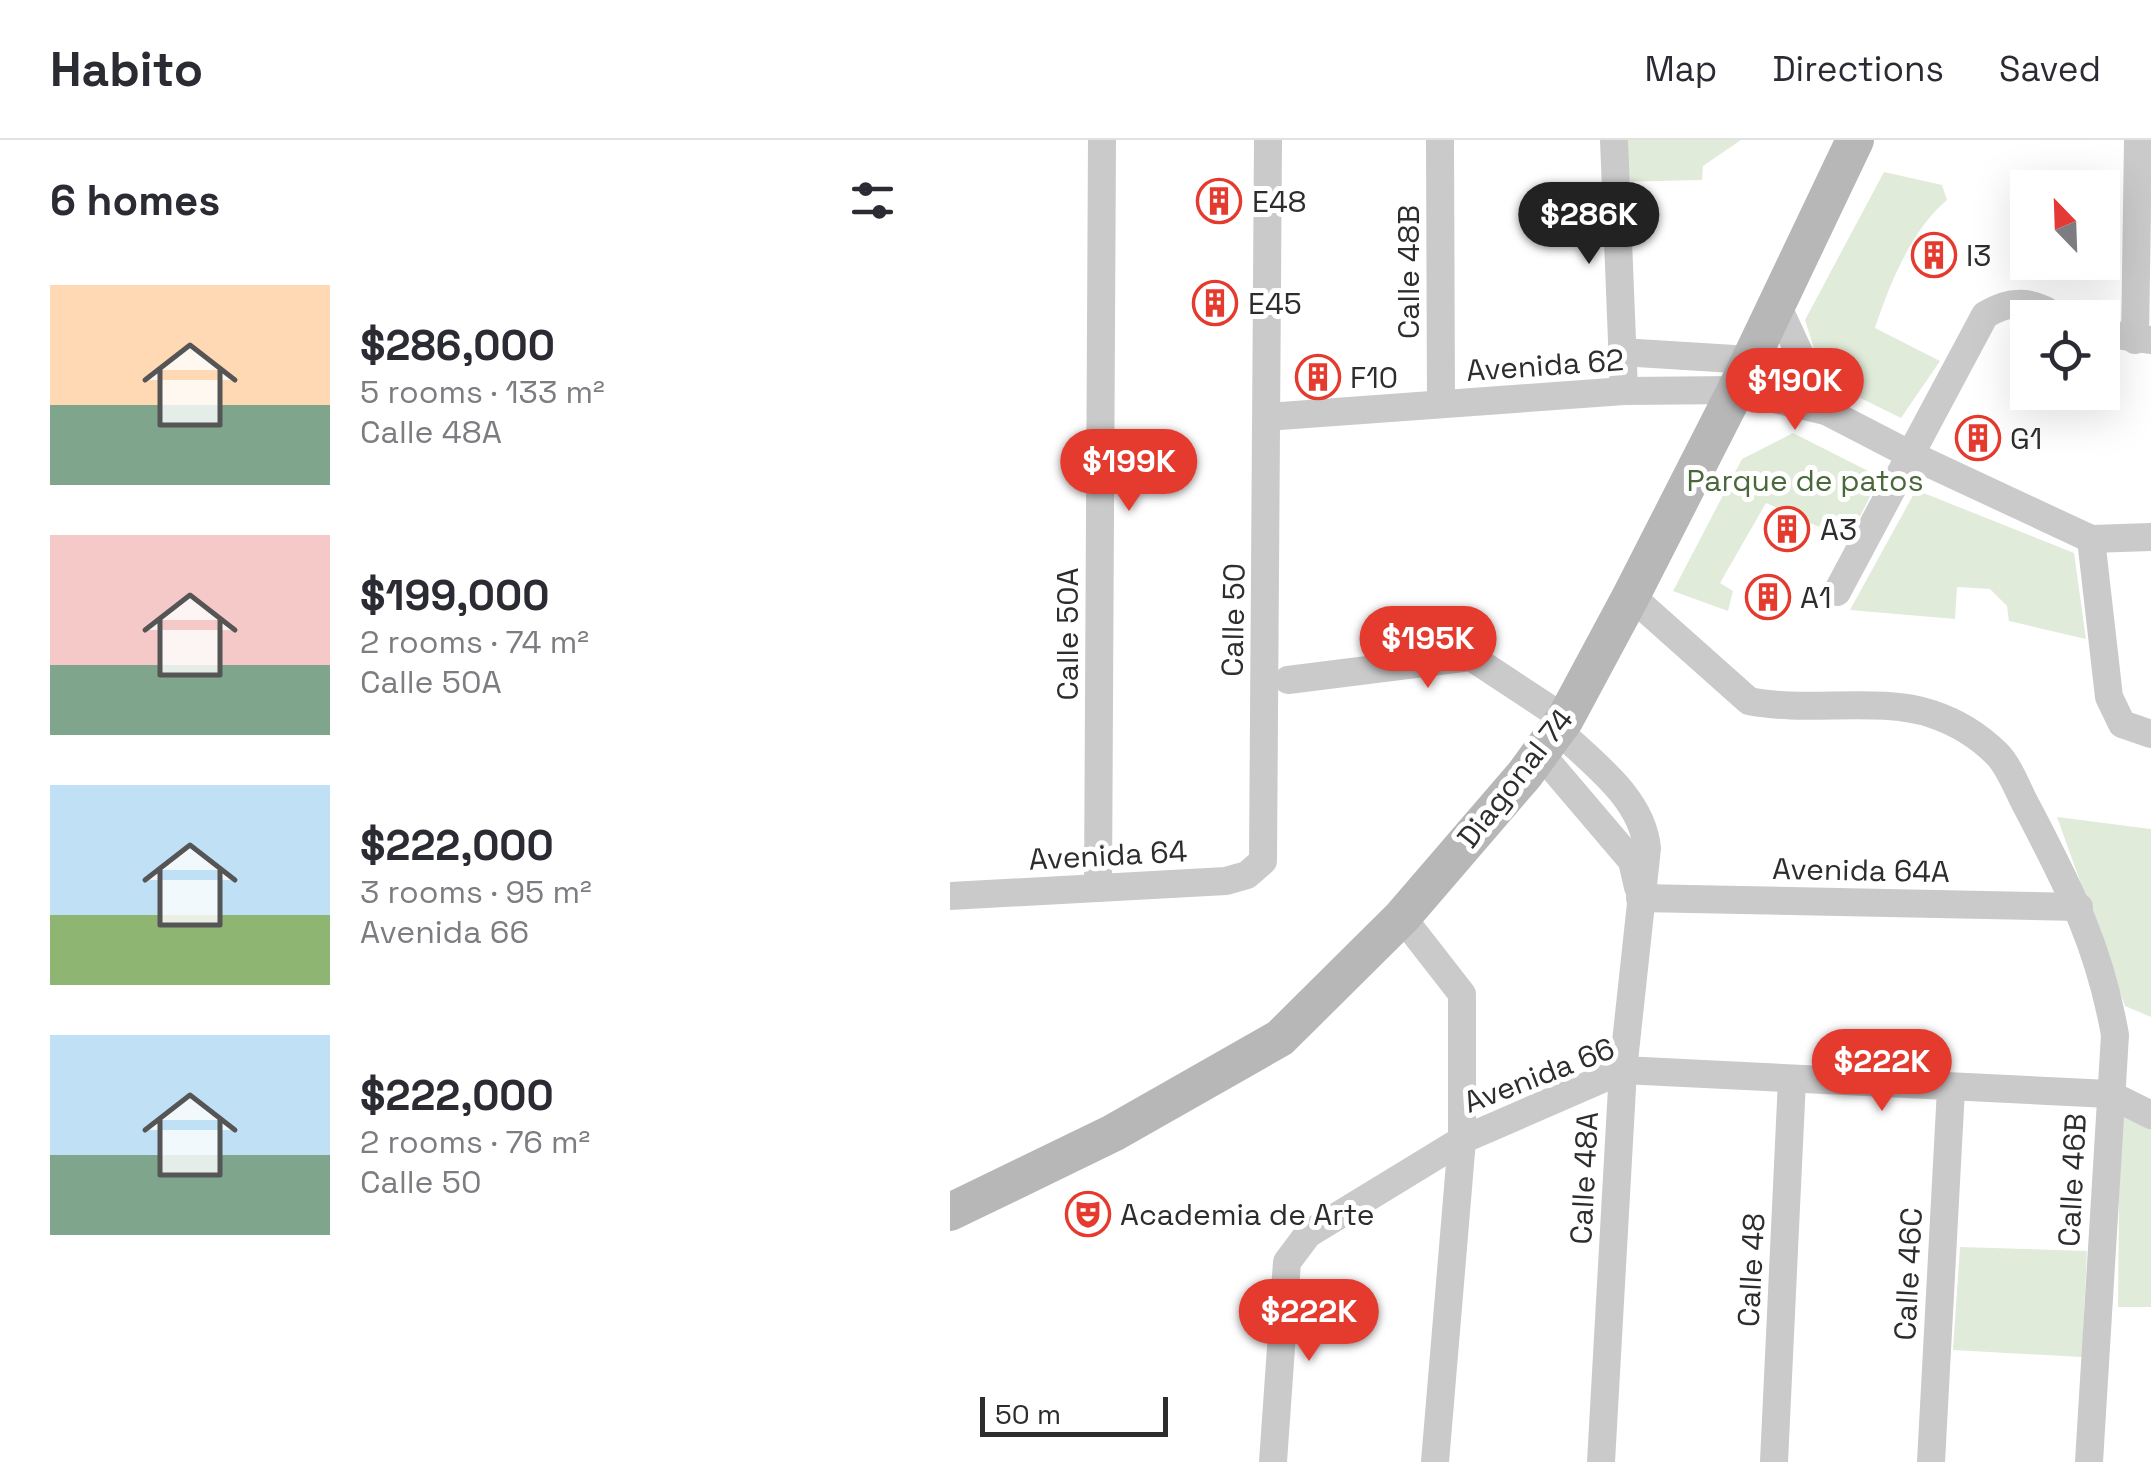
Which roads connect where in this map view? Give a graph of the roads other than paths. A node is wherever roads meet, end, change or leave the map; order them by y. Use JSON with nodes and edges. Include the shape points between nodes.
{"nodes":[{"id":1,"x":1102,"y":140,"type":"edge"},
{"id":2,"x":1268,"y":140,"type":"edge"},
{"id":3,"x":1440,"y":140,"type":"edge"},
{"id":4,"x":1614,"y":140,"type":"edge"},
{"id":5,"x":1854,"y":140,"type":"edge"},
{"id":6,"x":2138,"y":140,"type":"edge"},
{"id":7,"x":1776,"y":303,"type":"junction"},
{"id":8,"x":2010,"y":304,"type":"edge"},
{"id":9,"x":2143,"y":340,"type":"edge"},
{"id":10,"x":1621,"y":352,"type":"junction"},
{"id":11,"x":1743,"y":375,"type":"junction"},
{"id":12,"x":1624,"y":391,"type":"junction"},
{"id":13,"x":1441,"y":404,"type":"junction"},
{"id":14,"x":1826,"y":411,"type":"junction"},
{"id":15,"x":1267,"y":417,"type":"junction"},
{"id":16,"x":1911,"y":456,"type":"junction"},
{"id":17,"x":2151,"y":537,"type":"edge"},
{"id":18,"x":2090,"y":539,"type":"junction"},
{"id":19,"x":1837,"y":592,"type":"dead end"},
{"id":20,"x":1631,"y":596,"type":"junction"},
{"id":21,"x":1288,"y":680,"type":"dead end"},
{"id":22,"x":1554,"y":733,"type":"junction"},
{"id":23,"x":2151,"y":734,"type":"edge"},
{"id":24,"x":1263,"y":861,"type":"joint"},
{"id":25,"x":1098,"y":888,"type":"junction"},
{"id":26,"x":950,"y":896,"type":"edge"},
{"id":27,"x":1640,"y":898,"type":"junction"},
{"id":28,"x":2079,"y":907,"type":"junction"},
{"id":29,"x":1402,"y":917,"type":"junction"},
{"id":30,"x":1622,"y":1070,"type":"junction"},
{"id":31,"x":1792,"y":1080,"type":"junction"},
{"id":32,"x":1951,"y":1088,"type":"junction"},
{"id":33,"x":2109,"y":1094,"type":"junction"},
{"id":34,"x":2151,"y":1115,"type":"edge"},
{"id":35,"x":1462,"y":1140,"type":"junction"},
{"id":36,"x":950,"y":1212,"type":"edge"},
{"id":37,"x":1272,"y":1462,"type":"edge"},
{"id":38,"x":1435,"y":1462,"type":"edge"},
{"id":39,"x":1601,"y":1462,"type":"edge"},
{"id":40,"x":1774,"y":1462,"type":"edge"},
{"id":41,"x":1931,"y":1462,"type":"edge"},
{"id":42,"x":2089,"y":1462,"type":"edge"}],
"edges":[{"from":1,"to":25,"type":"street","name":"Calle 50A"},
{"from":2,"to":15,"type":"street","name":"Calle 50"},
{"from":3,"to":13,"type":"street","name":"Calle 48B"},
{"from":4,"to":10,"type":"street"},
{"from":5,"to":7,"type":"street","name":"Diagonal 74"},
{"from":6,"to":9,"type":"street"},
{"from":7,"to":11,"type":"street","name":"Diagonal 74"},
{"from":7,"to":14,"type":"street"},
{"from":8,"to":16,"type":"street","via":[[1985,315]]},
{"from":10,"to":11,"type":"street","name":"Avenida 62"},
{"from":10,"to":12,"type":"street"},
{"from":11,"to":12,"type":"street","name":"Avenida 62"},
{"from":11,"to":14,"type":"street","name":"Avenida 62"},
{"from":11,"to":20,"type":"street","name":"Diagonal 74"},
{"from":12,"to":13,"type":"street","name":"Avenida 62"},
{"from":13,"to":15,"type":"street","name":"Avenida 62"},
{"from":14,"to":16,"type":"street","name":"Avenida 62"},
{"from":15,"to":24,"type":"street","name":"Calle 50"},
{"from":16,"to":18,"type":"street","name":"Avenida 62"},
{"from":16,"to":19,"type":"street"},
{"from":17,"to":18,"type":"street","name":"Avenida 62"},
{"from":18,"to":23,"type":"street","via":[[2109,697],[2122,724]]},
{"from":20,"to":22,"type":"street","name":"Diagonal 74"},
{"from":20,"to":28,"type":"street","via":[[1748,701],[1897,708],[1961,726],[2000,756]]},
{"from":21,"to":22,"type":"street","name":"Calle 48A","via":[[1471,657]]},
{"from":22,"to":27,"type":"street","name":"Calle 48A","via":[[1624,793],[1646,834]]},
{"from":22,"to":29,"type":"street","name":"Diagonal 74"},
{"from":24,"to":25,"type":"street","name":"Avenida 64","via":[[1226,882]]},
{"from":25,"to":26,"type":"street","name":"Avenida 64"},
{"from":27,"to":28,"type":"street","name":"Avenida 64A"},
{"from":27,"to":30,"type":"street","name":"Calle 48A"},
{"from":28,"to":33,"type":"street","name":"Calle 46B","via":[[2105,980],[2115,1035]]},
{"from":29,"to":35,"type":"street","via":[[1462,994]]},
{"from":29,"to":36,"type":"street","name":"Diagonal 74","via":[[1280,1038],[1113,1133]]},
{"from":30,"to":31,"type":"street","name":"Avenida 66"},
{"from":30,"to":35,"type":"street","name":"Avenida 66"},
{"from":30,"to":39,"type":"street","name":"Calle 48A"},
{"from":31,"to":32,"type":"street","name":"Avenida 66"},
{"from":31,"to":40,"type":"street","name":"Calle 48"},
{"from":32,"to":33,"type":"street","name":"Avenida 66"},
{"from":32,"to":41,"type":"street","name":"Calle 46C"},
{"from":33,"to":34,"type":"street","name":"Avenida 66"},
{"from":33,"to":42,"type":"street","name":"Calle 46B"},
{"from":35,"to":37,"type":"street","name":"Avenida 66","via":[[1308,1234],[1287,1262]]},
{"from":35,"to":38,"type":"street"}]}
